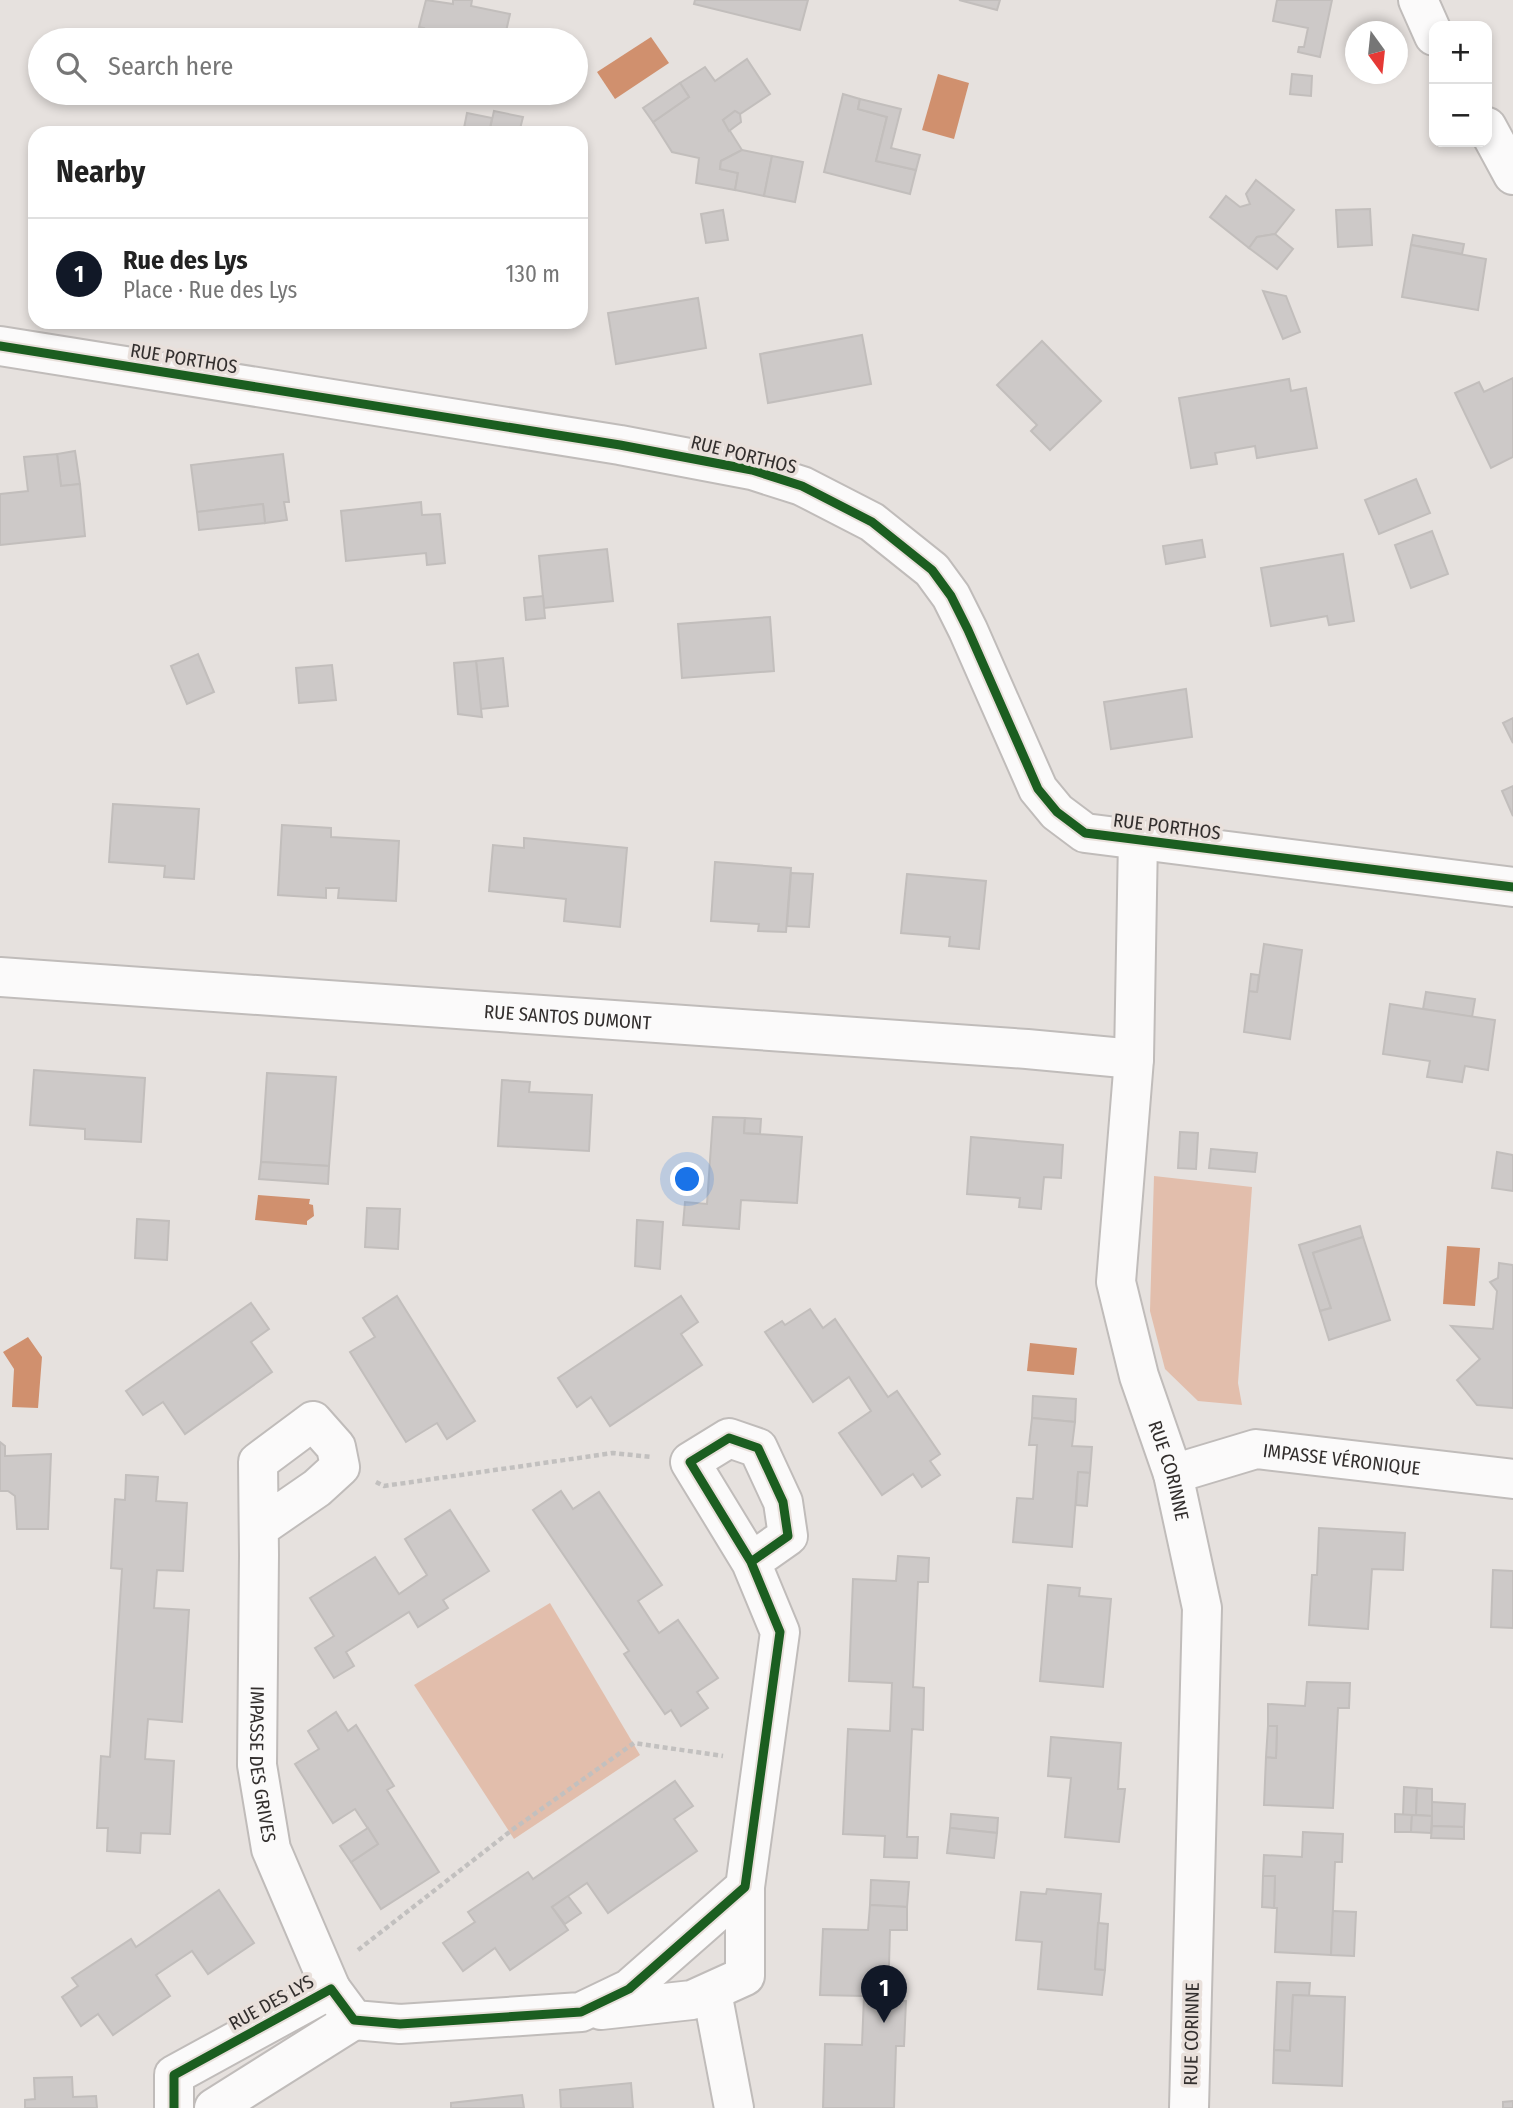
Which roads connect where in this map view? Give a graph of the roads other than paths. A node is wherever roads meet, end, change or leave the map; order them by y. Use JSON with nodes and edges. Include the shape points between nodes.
{"nodes":[{"id":1,"x":1418,"y":0,"type":"edge"},
{"id":2,"x":1429,"y":25,"type":"edge"},
{"id":3,"x":1492,"y":136,"type":"edge"},
{"id":4,"x":1513,"y":175,"type":"edge"},
{"id":5,"x":0,"y":346,"type":"edge"},
{"id":6,"x":1139,"y":839,"type":"junction"},
{"id":7,"x":1513,"y":887,"type":"edge"},
{"id":8,"x":0,"y":977,"type":"edge"},
{"id":9,"x":1134,"y":1059,"type":"junction"},
{"id":10,"x":1173,"y":1474,"type":"junction"},
{"id":11,"x":1513,"y":1479,"type":"edge"},
{"id":12,"x":258,"y":1528,"type":"junction"},
{"id":13,"x":751,"y":1562,"type":"junction"},
{"id":14,"x":745,"y":1887,"type":"junction"},
{"id":15,"x":328,"y":1982,"type":"junction"},
{"id":16,"x":712,"y":1992,"type":"junction"},
{"id":17,"x":581,"y":2012,"type":"junction"},
{"id":18,"x":354,"y":2020,"type":"junction"},
{"id":19,"x":174,"y":2108,"type":"edge"},
{"id":20,"x":214,"y":2108,"type":"edge"},
{"id":21,"x":734,"y":2108,"type":"edge"},
{"id":22,"x":1189,"y":2108,"type":"edge"}],
"edges":[{"from":1,"to":2,"type":"street"},
{"from":3,"to":4,"type":"street"},
{"from":5,"to":6,"type":"street","name":"RUE PORTHOS","via":[[620,445],[752,470],[802,486],[872,522],[932,570],[957,607],[1038,789],[1058,813],[1085,834]]},
{"from":6,"to":7,"type":"street","name":"RUE PORTHOS"},
{"from":6,"to":9,"type":"street","name":"RUE CORINNE"},
{"from":8,"to":9,"type":"street","name":"RUE SANTOS DUMONT"},
{"from":9,"to":10,"type":"street","name":"RUE CORINNE","via":[[1116,1282],[1139,1376]]},
{"from":10,"to":11,"type":"street","name":"IMPASSE VÉRONIQUE","via":[[1256,1449]]},
{"from":10,"to":22,"type":"street","name":"RUE CORINNE","via":[[1202,1608]]},
{"from":12,"to":12,"type":"street","name":"IMPASSE DES GRIVES","via":[[258,1462],[313,1421],[336,1447],[340,1467]]},
{"from":12,"to":15,"type":"street","name":"IMPASSE DES GRIVES","via":[[257,1765],[271,1850]]},
{"from":13,"to":13,"type":"street","via":[[690,1462],[729,1438],[758,1448],[783,1502],[788,1536]]},
{"from":13,"to":14,"type":"street","via":[[780,1632]]},
{"from":14,"to":16,"type":"street","via":[[745,1976]]},
{"from":14,"to":17,"type":"street","via":[[629,1989]]},
{"from":15,"to":18,"type":"street","name":"RUE DES LYS"},
{"from":15,"to":19,"type":"street","name":"RUE DES LYS","via":[[174,2075]]},
{"from":16,"to":17,"type":"street","via":[[692,2000]]},
{"from":16,"to":21,"type":"street"},
{"from":17,"to":18,"type":"street","via":[[400,2024]]},
{"from":18,"to":20,"type":"street"}]}
